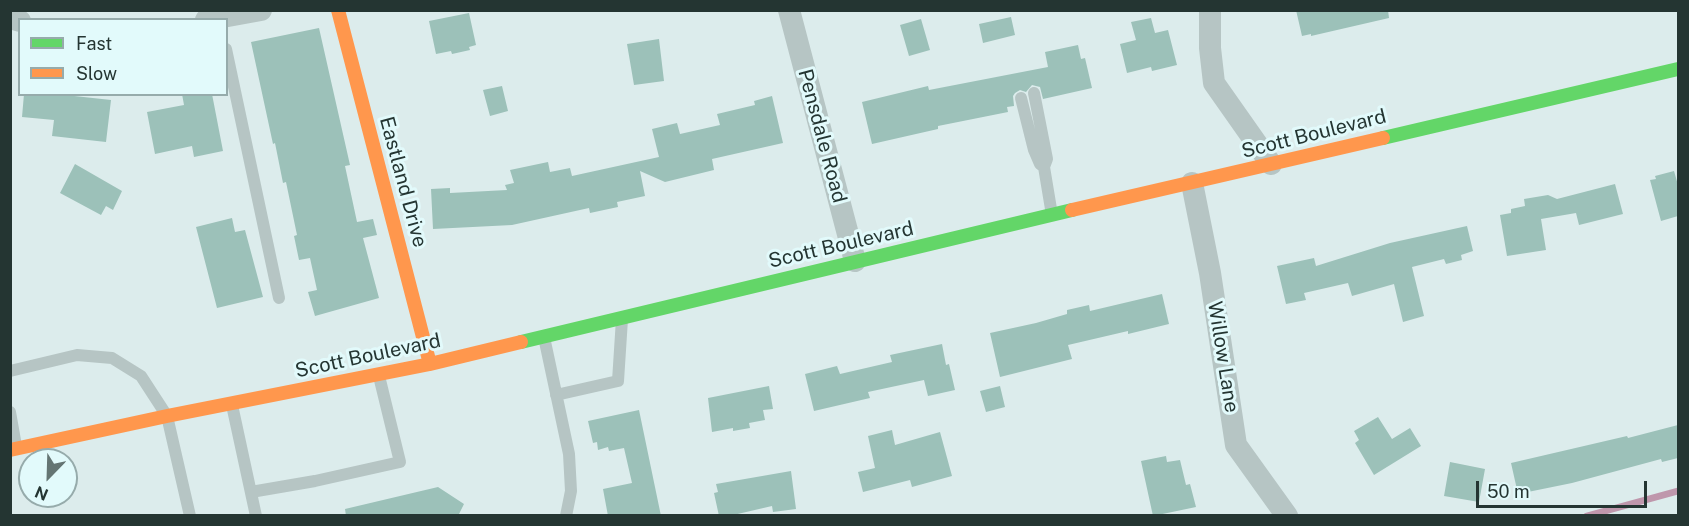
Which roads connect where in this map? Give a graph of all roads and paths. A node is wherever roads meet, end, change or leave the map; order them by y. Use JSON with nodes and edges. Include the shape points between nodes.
{"nodes":[{"id":1,"x":261,"y":10,"type":"edge"},
{"id":2,"x":338,"y":10,"type":"edge"},
{"id":3,"x":789,"y":10,"type":"edge"},
{"id":4,"x":1210,"y":10,"type":"edge"},
{"id":5,"x":220,"y":18,"type":"edge"},
{"id":6,"x":228,"y":58,"type":"edge"},
{"id":7,"x":1678,"y":69,"type":"edge"},
{"id":8,"x":1028,"y":95,"type":"dead end"},
{"id":9,"x":1271,"y":164,"type":"junction"},
{"id":10,"x":1192,"y":183,"type":"junction"},
{"id":11,"x":1052,"y":216,"type":"junction"},
{"id":12,"x":855,"y":261,"type":"junction"},
{"id":13,"x":279,"y":298,"type":"dead end"},
{"id":14,"x":622,"y":317,"type":"junction"},
{"id":15,"x":544,"y":337,"type":"junction"},
{"id":16,"x":430,"y":364,"type":"junction"},
{"id":17,"x":10,"y":371,"type":"edge"},
{"id":18,"x":379,"y":374,"type":"junction"},
{"id":19,"x":556,"y":395,"type":"junction"},
{"id":20,"x":232,"y":405,"type":"junction"},
{"id":21,"x":10,"y":412,"type":"edge"},
{"id":22,"x":167,"y":416,"type":"junction"},
{"id":23,"x":14,"y":450,"type":"edge"},
{"id":24,"x":251,"y":492,"type":"junction"},
{"id":25,"x":190,"y":516,"type":"edge"},
{"id":26,"x":256,"y":516,"type":"edge"},
{"id":27,"x":566,"y":516,"type":"edge"},
{"id":28,"x":1287,"y":516,"type":"edge"}],
"edges":[{"from":1,"to":5,"type":"street"},
{"from":2,"to":16,"type":"main road","name":"Eastland Drive"},
{"from":3,"to":12,"type":"street","name":"Pensdale Road"},
{"from":4,"to":9,"type":"street","via":[[1214,83]]},
{"from":6,"to":13,"type":"lane"},
{"from":7,"to":9,"type":"main road","name":"Scott Boulevard"},
{"from":8,"to":11,"type":"lane","via":[[1034,150],[1044,167]]},
{"from":9,"to":10,"type":"main road","name":"Scott Boulevard"},
{"from":10,"to":11,"type":"main road","name":"Scott Boulevard"},
{"from":10,"to":28,"type":"street","name":"Willow Lane","via":[[1236,445]]},
{"from":11,"to":12,"type":"main road","name":"Scott Boulevard"},
{"from":12,"to":14,"type":"main road","name":"Scott Boulevard"},
{"from":14,"to":15,"type":"main road","name":"Scott Boulevard"},
{"from":14,"to":19,"type":"lane","via":[[618,381]]},
{"from":15,"to":16,"type":"main road","name":"Scott Boulevard"},
{"from":15,"to":19,"type":"lane"},
{"from":16,"to":18,"type":"main road","name":"Scott Boulevard"},
{"from":17,"to":22,"type":"lane","via":[[77,355],[112,358],[141,376]]},
{"from":18,"to":20,"type":"main road","name":"Scott Boulevard"},
{"from":18,"to":24,"type":"lane","via":[[400,462]]},
{"from":19,"to":27,"type":"lane","via":[[568,454],[571,491]]},
{"from":20,"to":22,"type":"main road","name":"Scott Boulevard"},
{"from":20,"to":24,"type":"lane"},
{"from":21,"to":23,"type":"lane"},
{"from":22,"to":23,"type":"main road","name":"Scott Boulevard"},
{"from":22,"to":25,"type":"lane"},
{"from":24,"to":26,"type":"lane"}]}
